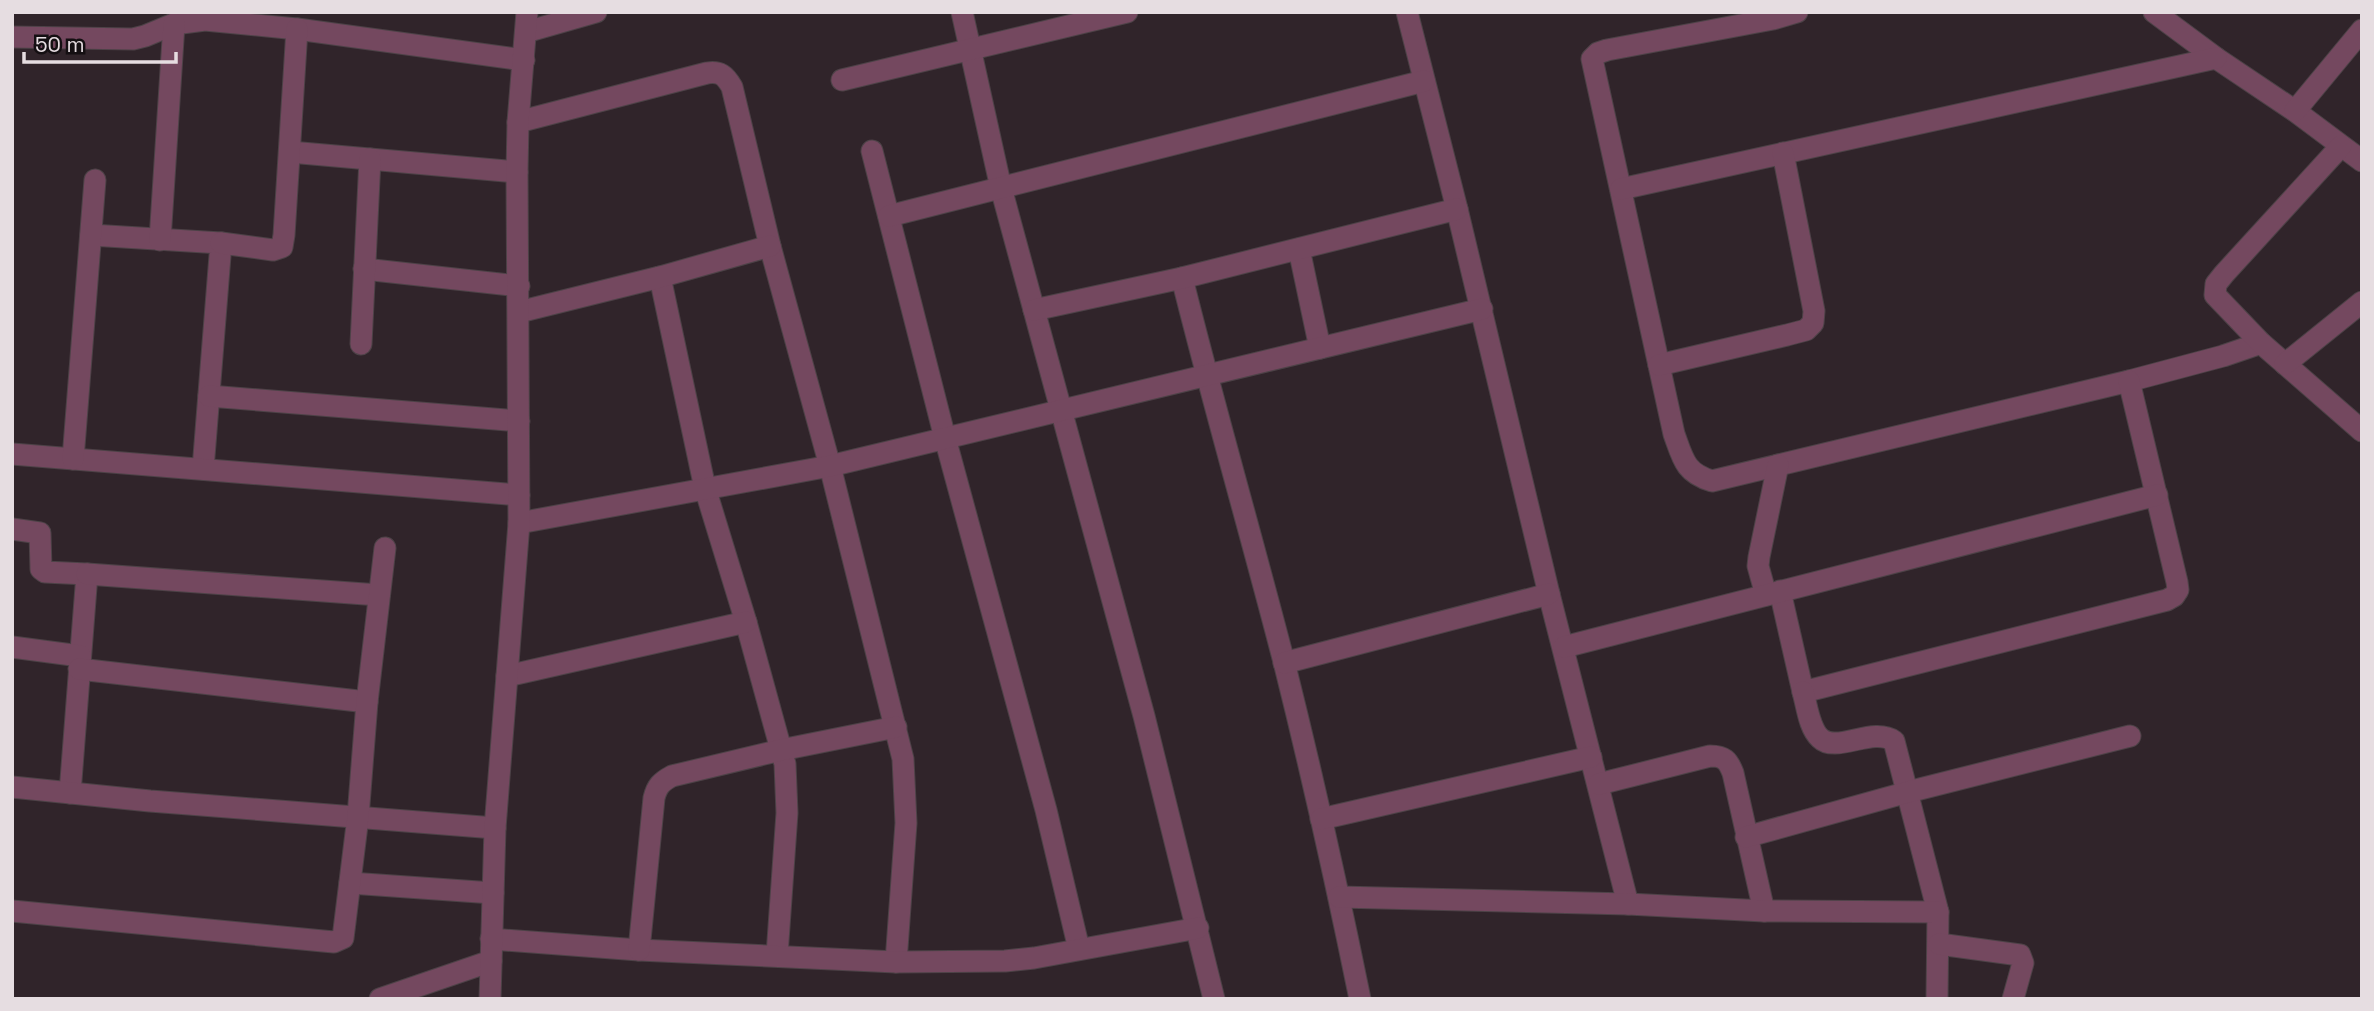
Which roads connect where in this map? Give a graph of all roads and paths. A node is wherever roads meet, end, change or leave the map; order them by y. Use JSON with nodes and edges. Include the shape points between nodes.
{"nodes":[{"id":1,"x":596,"y":12,"type":"edge"},
{"id":2,"x":962,"y":12,"type":"edge"},
{"id":3,"x":1127,"y":12,"type":"edge"},
{"id":4,"x":1408,"y":12,"type":"edge"},
{"id":5,"x":1797,"y":12,"type":"edge"},
{"id":6,"x":2154,"y":12,"type":"edge"},
{"id":7,"x":527,"y":22,"type":"edge"},
{"id":8,"x":174,"y":24,"type":"junction"},
{"id":9,"x":297,"y":29,"type":"junction"},
{"id":10,"x":2362,"y":30,"type":"edge"},
{"id":11,"x":12,"y":37,"type":"edge"},
{"id":12,"x":971,"y":51,"type":"junction"},
{"id":13,"x":2216,"y":58,"type":"junction"},
{"id":14,"x":524,"y":60,"type":"junction"},
{"id":15,"x":842,"y":80,"type":"dead end"},
{"id":16,"x":1424,"y":81,"type":"junction"},
{"id":17,"x":2295,"y":111,"type":"junction"},
{"id":18,"x":519,"y":122,"type":"junction"},
{"id":19,"x":2341,"y":146,"type":"junction"},
{"id":20,"x":873,"y":151,"type":"dead end"},
{"id":21,"x":290,"y":152,"type":"junction"},
{"id":22,"x":1783,"y":153,"type":"junction"},
{"id":23,"x":370,"y":159,"type":"junction"},
{"id":24,"x":2362,"y":161,"type":"edge"},
{"id":25,"x":517,"y":172,"type":"junction"},
{"id":26,"x":95,"y":180,"type":"dead end"},
{"id":27,"x":1001,"y":188,"type":"junction"},
{"id":28,"x":1621,"y":189,"type":"junction"},
{"id":29,"x":1457,"y":209,"type":"junction"},
{"id":30,"x":889,"y":216,"type":"junction"},
{"id":31,"x":91,"y":235,"type":"junction"},
{"id":32,"x":160,"y":240,"type":"junction"},
{"id":33,"x":221,"y":243,"type":"junction"},
{"id":34,"x":770,"y":246,"type":"junction"},
{"id":35,"x":1299,"y":249,"type":"junction"},
{"id":36,"x":365,"y":269,"type":"junction"},
{"id":37,"x":660,"y":277,"type":"junction"},
{"id":38,"x":1182,"y":278,"type":"junction"},
{"id":39,"x":519,"y":286,"type":"junction"},
{"id":40,"x":2362,"y":302,"type":"edge"},
{"id":41,"x":1482,"y":309,"type":"junction"},
{"id":42,"x":1034,"y":310,"type":"junction"},
{"id":43,"x":519,"y":312,"type":"junction"},
{"id":44,"x":2261,"y":343,"type":"junction"},
{"id":45,"x":361,"y":344,"type":"dead end"},
{"id":46,"x":1320,"y":348,"type":"junction"},
{"id":47,"x":2285,"y":364,"type":"junction"},
{"id":48,"x":1659,"y":365,"type":"junction"},
{"id":49,"x":1206,"y":376,"type":"junction"},
{"id":50,"x":2129,"y":381,"type":"junction"},
{"id":51,"x":209,"y":396,"type":"junction"},
{"id":52,"x":1060,"y":410,"type":"junction"},
{"id":53,"x":519,"y":421,"type":"junction"},
{"id":54,"x":2362,"y":431,"type":"edge"},
{"id":55,"x":945,"y":438,"type":"junction"},
{"id":56,"x":12,"y":454,"type":"edge"},
{"id":57,"x":73,"y":459,"type":"junction"},
{"id":58,"x":1778,"y":465,"type":"junction"},
{"id":59,"x":830,"y":466,"type":"junction"},
{"id":60,"x":203,"y":469,"type":"junction"},
{"id":61,"x":705,"y":488,"type":"junction"},
{"id":62,"x":519,"y":495,"type":"junction"},
{"id":63,"x":2157,"y":495,"type":"junction"},
{"id":64,"x":519,"y":523,"type":"junction"},
{"id":65,"x":12,"y":529,"type":"edge"},
{"id":66,"x":385,"y":548,"type":"dead end"},
{"id":67,"x":87,"y":574,"type":"junction"},
{"id":68,"x":1773,"y":593,"type":"junction"},
{"id":69,"x":1549,"y":594,"type":"junction"},
{"id":70,"x":379,"y":595,"type":"junction"},
{"id":71,"x":746,"y":622,"type":"junction"},
{"id":72,"x":12,"y":647,"type":"edge"},
{"id":73,"x":1564,"y":647,"type":"junction"},
{"id":74,"x":79,"y":663,"type":"junction"},
{"id":75,"x":1284,"y":663,"type":"junction"},
{"id":76,"x":507,"y":676,"type":"junction"},
{"id":77,"x":1803,"y":692,"type":"junction"},
{"id":78,"x":367,"y":702,"type":"junction"},
{"id":79,"x":896,"y":727,"type":"junction"},
{"id":80,"x":2130,"y":736,"type":"dead end"},
{"id":81,"x":781,"y":750,"type":"junction"},
{"id":82,"x":1591,"y":757,"type":"junction"},
{"id":83,"x":1599,"y":785,"type":"junction"},
{"id":84,"x":12,"y":787,"type":"edge"},
{"id":85,"x":1908,"y":792,"type":"junction"},
{"id":86,"x":70,"y":793,"type":"junction"},
{"id":87,"x":358,"y":817,"type":"junction"},
{"id":88,"x":1321,"y":819,"type":"junction"},
{"id":89,"x":495,"y":828,"type":"junction"},
{"id":90,"x":1746,"y":837,"type":"junction"},
{"id":91,"x":350,"y":883,"type":"junction"},
{"id":92,"x":493,"y":893,"type":"junction"},
{"id":93,"x":1339,"y":897,"type":"junction"},
{"id":94,"x":1628,"y":904,"type":"junction"},
{"id":95,"x":12,"y":911,"type":"edge"},
{"id":96,"x":1763,"y":911,"type":"junction"},
{"id":97,"x":1938,"y":912,"type":"junction"},
{"id":98,"x":1198,"y":929,"type":"junction"},
{"id":99,"x":491,"y":939,"type":"junction"},
{"id":100,"x":1939,"y":944,"type":"junction"},
{"id":101,"x":1079,"y":949,"type":"junction"},
{"id":102,"x":639,"y":950,"type":"junction"},
{"id":103,"x":777,"y":955,"type":"junction"},
{"id":104,"x":491,"y":961,"type":"junction"},
{"id":105,"x":896,"y":962,"type":"junction"},
{"id":106,"x":380,"y":999,"type":"edge"},
{"id":107,"x":491,"y":999,"type":"edge"},
{"id":108,"x":1214,"y":999,"type":"edge"},
{"id":109,"x":1360,"y":999,"type":"edge"},
{"id":110,"x":1937,"y":999,"type":"edge"},
{"id":111,"x":2013,"y":999,"type":"edge"}],
"edges":[{"from":1,"to":7,"type":"street"},
{"from":2,"to":12,"type":"street"},
{"from":3,"to":12,"type":"street"},
{"from":4,"to":16,"type":"street"},
{"from":5,"to":28,"type":"street","via":[[1598,52],[1592,59],[1593,73]]},
{"from":6,"to":13,"type":"street"},
{"from":7,"to":14,"type":"street"},
{"from":8,"to":9,"type":"street","via":[[205,20]]},
{"from":8,"to":11,"type":"street","via":[[133,38]]},
{"from":8,"to":32,"type":"street"},
{"from":9,"to":14,"type":"street"},
{"from":9,"to":21,"type":"street"},
{"from":10,"to":17,"type":"street"},
{"from":12,"to":15,"type":"street"},
{"from":12,"to":27,"type":"street"},
{"from":13,"to":17,"type":"street"},
{"from":13,"to":22,"type":"street"},
{"from":14,"to":18,"type":"street"},
{"from":16,"to":27,"type":"street"},
{"from":16,"to":29,"type":"street"},
{"from":17,"to":19,"type":"street"},
{"from":18,"to":25,"type":"street"},
{"from":18,"to":34,"type":"street","via":[[717,72],[726,76]]},
{"from":19,"to":24,"type":"street"},
{"from":19,"to":44,"type":"street","via":[[2216,284],[2215,295]]},
{"from":20,"to":30,"type":"street"},
{"from":21,"to":23,"type":"street"},
{"from":21,"to":33,"type":"street","via":[[282,247],[273,250]]},
{"from":22,"to":28,"type":"street"},
{"from":22,"to":48,"type":"street","via":[[1813,323],[1806,330]]},
{"from":23,"to":25,"type":"street"},
{"from":23,"to":36,"type":"street"},
{"from":25,"to":39,"type":"street"},
{"from":26,"to":31,"type":"street"},
{"from":27,"to":30,"type":"street"},
{"from":27,"to":42,"type":"street"},
{"from":28,"to":48,"type":"street"},
{"from":29,"to":35,"type":"street"},
{"from":29,"to":41,"type":"street"},
{"from":30,"to":55,"type":"street"},
{"from":31,"to":32,"type":"street"},
{"from":31,"to":57,"type":"street"},
{"from":32,"to":33,"type":"street"},
{"from":33,"to":51,"type":"street"},
{"from":34,"to":37,"type":"street"},
{"from":34,"to":59,"type":"street"},
{"from":35,"to":38,"type":"street"},
{"from":35,"to":46,"type":"street"},
{"from":36,"to":39,"type":"street"},
{"from":36,"to":45,"type":"street"},
{"from":37,"to":43,"type":"street"},
{"from":37,"to":61,"type":"street"},
{"from":38,"to":42,"type":"street"},
{"from":38,"to":49,"type":"street"},
{"from":39,"to":43,"type":"street"},
{"from":40,"to":47,"type":"street"},
{"from":41,"to":46,"type":"street"},
{"from":41,"to":69,"type":"street"},
{"from":42,"to":52,"type":"street"},
{"from":43,"to":53,"type":"street"},
{"from":44,"to":47,"type":"street"},
{"from":44,"to":50,"type":"street"},
{"from":46,"to":49,"type":"street"},
{"from":47,"to":54,"type":"street"},
{"from":48,"to":58,"type":"street","via":[[1674,434],[1696,477],[1712,481]]},
{"from":49,"to":52,"type":"street"},
{"from":49,"to":75,"type":"street"},
{"from":50,"to":58,"type":"street"},
{"from":50,"to":63,"type":"street"},
{"from":51,"to":53,"type":"street"},
{"from":51,"to":60,"type":"street"},
{"from":52,"to":55,"type":"street"},
{"from":52,"to":98,"type":"street"},
{"from":53,"to":62,"type":"street"},
{"from":55,"to":59,"type":"street"},
{"from":55,"to":101,"type":"street"},
{"from":56,"to":57,"type":"street"},
{"from":57,"to":60,"type":"street"},
{"from":58,"to":68,"type":"street","via":[[1758,566]]},
{"from":59,"to":61,"type":"street"},
{"from":59,"to":79,"type":"street"},
{"from":60,"to":62,"type":"street"},
{"from":61,"to":64,"type":"street"},
{"from":61,"to":71,"type":"street"},
{"from":62,"to":64,"type":"street"},
{"from":63,"to":68,"type":"street"},
{"from":63,"to":77,"type":"street","via":[[2177,582],[2174,596]]},
{"from":64,"to":76,"type":"street"},
{"from":65,"to":67,"type":"street","via":[[40,533],[41,569],[45,572]]},
{"from":66,"to":70,"type":"street"},
{"from":67,"to":70,"type":"street"},
{"from":67,"to":74,"type":"street"},
{"from":68,"to":73,"type":"street"},
{"from":68,"to":77,"type":"street"},
{"from":69,"to":73,"type":"street"},
{"from":69,"to":75,"type":"street"},
{"from":70,"to":78,"type":"street"},
{"from":71,"to":76,"type":"street"},
{"from":71,"to":81,"type":"street"},
{"from":72,"to":74,"type":"street"},
{"from":73,"to":82,"type":"street"},
{"from":74,"to":78,"type":"street"},
{"from":74,"to":86,"type":"street"},
{"from":75,"to":88,"type":"street"},
{"from":76,"to":89,"type":"street"},
{"from":77,"to":85,"type":"street","via":[[1820,739],[1828,743],[1887,736],[1894,741]]},
{"from":78,"to":87,"type":"street"},
{"from":79,"to":81,"type":"street"},
{"from":79,"to":105,"type":"street","via":[[906,798]]},
{"from":80,"to":85,"type":"street"},
{"from":81,"to":102,"type":"street","via":[[672,776],[656,788]]},
{"from":81,"to":103,"type":"street","via":[[788,800]]},
{"from":82,"to":83,"type":"street"},
{"from":82,"to":88,"type":"street"},
{"from":83,"to":90,"type":"street","via":[[1721,756],[1733,773]]},
{"from":83,"to":94,"type":"street"},
{"from":84,"to":86,"type":"street"},
{"from":85,"to":90,"type":"street"},
{"from":85,"to":97,"type":"street"},
{"from":86,"to":87,"type":"street"},
{"from":87,"to":89,"type":"street"},
{"from":87,"to":91,"type":"street"},
{"from":88,"to":93,"type":"street"},
{"from":89,"to":92,"type":"street"},
{"from":90,"to":96,"type":"street"},
{"from":91,"to":92,"type":"street"},
{"from":91,"to":95,"type":"street","via":[[342,938],[334,942]]},
{"from":92,"to":99,"type":"street"},
{"from":93,"to":94,"type":"street"},
{"from":93,"to":109,"type":"street"},
{"from":94,"to":96,"type":"street"},
{"from":96,"to":97,"type":"street"},
{"from":97,"to":100,"type":"street"},
{"from":98,"to":101,"type":"street"},
{"from":98,"to":108,"type":"street"},
{"from":99,"to":102,"type":"street"},
{"from":99,"to":104,"type":"street"},
{"from":100,"to":110,"type":"street"},
{"from":100,"to":111,"type":"street","via":[[2020,956],[2023,963]]},
{"from":101,"to":105,"type":"street","via":[[1005,961]]},
{"from":102,"to":103,"type":"street"},
{"from":103,"to":105,"type":"street"},
{"from":104,"to":106,"type":"street"},
{"from":104,"to":107,"type":"street"}]}
